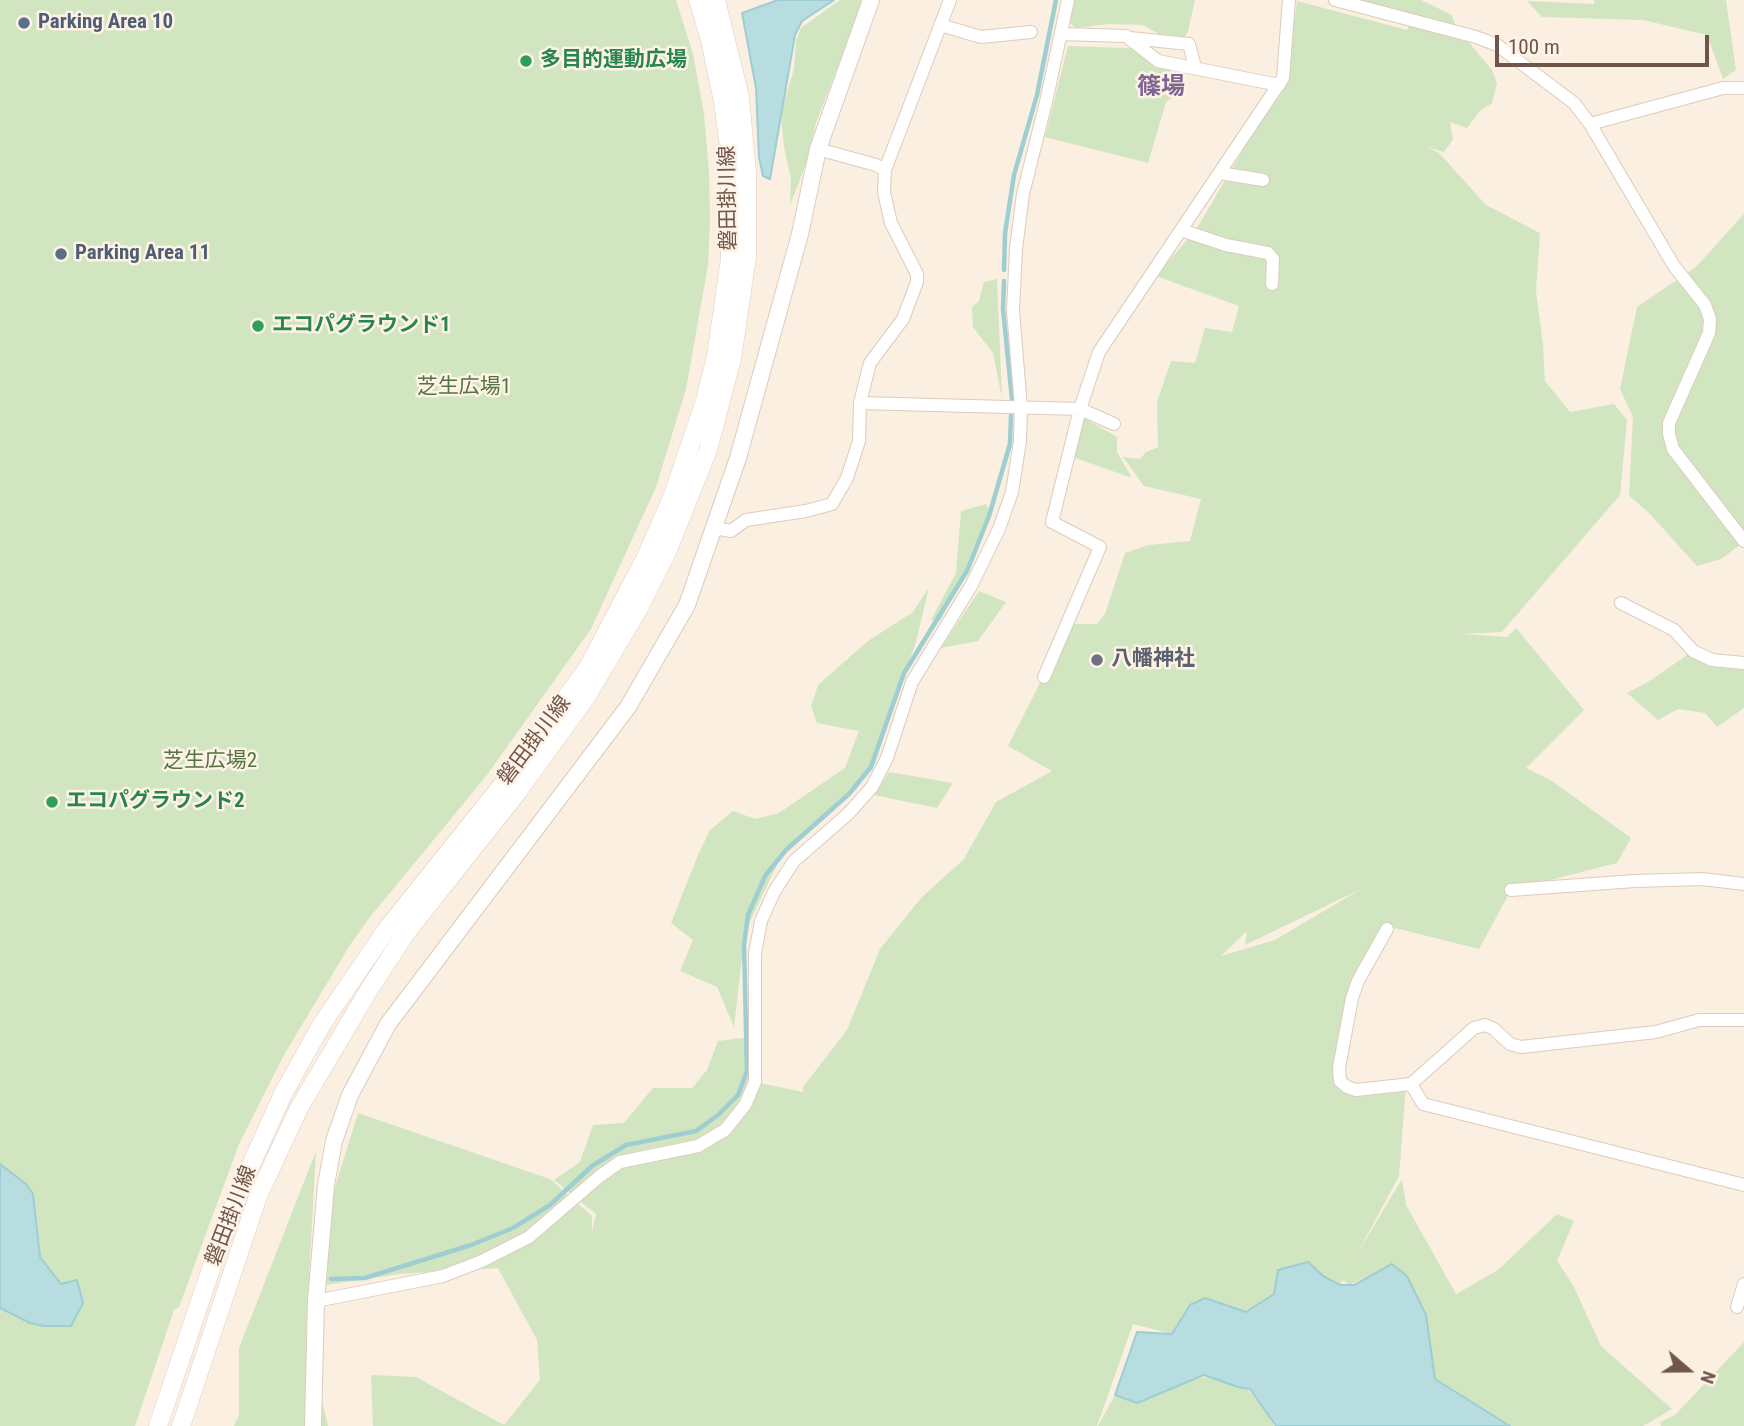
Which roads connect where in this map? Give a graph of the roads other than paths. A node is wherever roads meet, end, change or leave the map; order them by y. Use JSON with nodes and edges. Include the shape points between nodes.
{"nodes":[{"id":1,"x":698,"y":0,"type":"edge"},
{"id":2,"x":716,"y":0,"type":"edge"},
{"id":3,"x":871,"y":0,"type":"edge"},
{"id":4,"x":950,"y":0,"type":"edge"},
{"id":5,"x":1068,"y":0,"type":"edge"},
{"id":6,"x":1289,"y":0,"type":"edge"},
{"id":7,"x":1335,"y":0,"type":"edge"},
{"id":8,"x":940,"y":25,"type":"junction"},
{"id":9,"x":1031,"y":32,"type":"dead end"},
{"id":10,"x":1061,"y":34,"type":"junction"},
{"id":11,"x":1130,"y":38,"type":"junction"},
{"id":12,"x":1195,"y":67,"type":"junction"},
{"id":13,"x":1279,"y":85,"type":"junction"},
{"id":14,"x":1744,"y":88,"type":"edge"},
{"id":15,"x":1590,"y":124,"type":"junction"},
{"id":16,"x":818,"y":149,"type":"junction"},
{"id":17,"x":885,"y":170,"type":"junction"},
{"id":18,"x":1220,"y":173,"type":"junction"},
{"id":19,"x":1263,"y":180,"type":"dead end"},
{"id":20,"x":1181,"y":230,"type":"junction"},
{"id":21,"x":1272,"y":284,"type":"dead end"},
{"id":22,"x":860,"y":403,"type":"junction"},
{"id":23,"x":1021,"y":408,"type":"junction"},
{"id":24,"x":1080,"y":409,"type":"junction"},
{"id":25,"x":1114,"y":424,"type":"dead end"},
{"id":26,"x":715,"y":528,"type":"junction"},
{"id":27,"x":1744,"y":541,"type":"edge"},
{"id":28,"x":1621,"y":603,"type":"dead end"},
{"id":29,"x":1744,"y":663,"type":"edge"},
{"id":30,"x":1044,"y":677,"type":"dead end"},
{"id":31,"x":1744,"y":884,"type":"edge"},
{"id":32,"x":1511,"y":890,"type":"dead end"},
{"id":33,"x":1387,"y":929,"type":"dead end"},
{"id":34,"x":1744,"y":1020,"type":"edge"},
{"id":35,"x":1411,"y":1084,"type":"junction"},
{"id":36,"x":1744,"y":1185,"type":"edge"},
{"id":37,"x":1744,"y":1284,"type":"edge"},
{"id":38,"x":316,"y":1301,"type":"junction"},
{"id":39,"x":1737,"y":1307,"type":"dead end"},
{"id":40,"x":158,"y":1426,"type":"edge"},
{"id":41,"x":181,"y":1426,"type":"edge"},
{"id":42,"x":313,"y":1426,"type":"edge"}],
"edges":[{"from":1,"to":40,"type":"main road","name":"磐田掛川線","via":[[723,102],[730,154],[730,259],[714,368],[673,498],[589,666],[387,929],[322,1024],[290,1081],[240,1192]]},
{"from":2,"to":41,"type":"main road","name":"磐田掛川線","via":[[740,97],[747,173],[747,257],[732,359],[704,461],[668,550],[587,696],[406,933],[299,1108],[258,1196]]},
{"from":3,"to":16,"type":"street"},
{"from":4,"to":8,"type":"street"},
{"from":5,"to":10,"type":"street"},
{"from":6,"to":13,"type":"street","via":[[1286,60]]},
{"from":7,"to":15,"type":"street","via":[[1497,46],[1574,103]]},
{"from":8,"to":9,"type":"street","via":[[981,37]]},
{"from":8,"to":17,"type":"street"},
{"from":10,"to":11,"type":"street"},
{"from":10,"to":23,"type":"street","via":[[1023,194],[1016,249],[1013,310]]},
{"from":11,"to":12,"type":"street","via":[[1158,61]]},
{"from":11,"to":12,"type":"street","via":[[1189,44]]},
{"from":12,"to":13,"type":"street"},
{"from":13,"to":18,"type":"street"},
{"from":14,"to":15,"type":"street","via":[[1723,88]]},
{"from":15,"to":27,"type":"street","via":[[1674,266],[1705,305],[1709,333],[1669,434],[1673,449]]},
{"from":16,"to":17,"type":"street"},
{"from":16,"to":26,"type":"street","via":[[771,341]]},
{"from":17,"to":22,"type":"street","via":[[891,223],[917,282],[903,319],[870,363]]},
{"from":18,"to":19,"type":"street"},
{"from":18,"to":20,"type":"street"},
{"from":20,"to":21,"type":"street","via":[[1268,253],[1273,260]]},
{"from":20,"to":24,"type":"street","via":[[1099,352]]},
{"from":22,"to":23,"type":"street"},
{"from":22,"to":26,"type":"street","via":[[859,441],[847,478],[832,504],[746,520],[731,531]]},
{"from":23,"to":24,"type":"street"},
{"from":23,"to":38,"type":"street","via":[[1012,492],[999,529],[971,586],[912,681],[887,758],[872,787],[848,814],[794,861],[761,921],[755,953],[755,1082],[745,1105],[725,1130],[698,1146],[620,1162],[530,1237],[482,1261],[443,1276]]},
{"from":24,"to":25,"type":"street"},
{"from":24,"to":30,"type":"street","via":[[1052,522],[1100,547]]},
{"from":26,"to":38,"type":"street","via":[[687,605],[628,707],[388,1024],[372,1052],[334,1141]]},
{"from":28,"to":29,"type":"street","via":[[1674,630],[1693,651],[1712,660]]},
{"from":31,"to":32,"type":"street","via":[[1702,879]]},
{"from":33,"to":35,"type":"street","via":[[1352,998],[1340,1081],[1356,1090]]},
{"from":34,"to":35,"type":"street","via":[[1699,1020],[1656,1031],[1521,1047],[1485,1025],[1474,1028]]},
{"from":35,"to":36,"type":"street","via":[[1423,1104]]},
{"from":37,"to":39,"type":"street"},
{"from":38,"to":42,"type":"street"}]}
